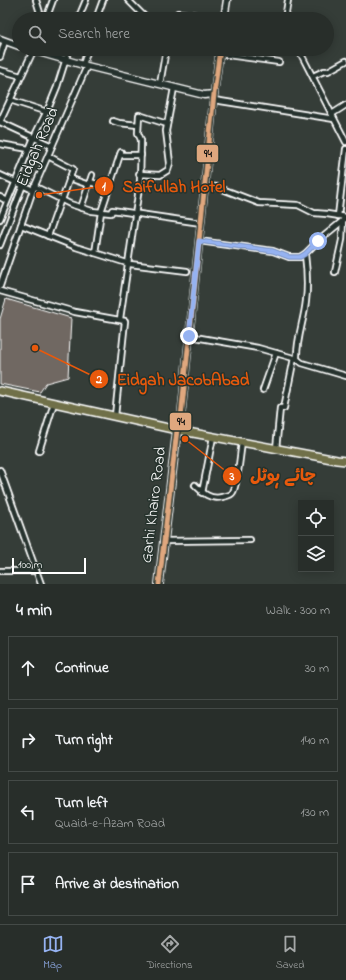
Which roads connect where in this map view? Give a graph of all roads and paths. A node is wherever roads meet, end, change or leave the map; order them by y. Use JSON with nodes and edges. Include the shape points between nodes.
{"nodes":[{"id":1,"x":36,"y":0,"type":"edge"},
{"id":2,"x":53,"y":0,"type":"edge"},
{"id":3,"x":86,"y":0,"type":"edge"},
{"id":4,"x":103,"y":0,"type":"edge"},
{"id":5,"x":128,"y":0,"type":"edge"},
{"id":6,"x":227,"y":0,"type":"edge"},
{"id":7,"x":288,"y":0,"type":"edge"},
{"id":8,"x":39,"y":12,"type":"edge"},
{"id":9,"x":49,"y":12,"type":"edge"},
{"id":10,"x":81,"y":12,"type":"edge"},
{"id":11,"x":99,"y":12,"type":"edge"},
{"id":12,"x":140,"y":12,"type":"edge"},
{"id":13,"x":226,"y":12,"type":"edge"},
{"id":14,"x":286,"y":12,"type":"edge"},
{"id":15,"x":2,"y":40,"type":"edge"},
{"id":16,"x":12,"y":44,"type":"edge"},
{"id":17,"x":29,"y":56,"type":"edge"},
{"id":18,"x":55,"y":56,"type":"edge"},
{"id":19,"x":67,"y":56,"type":"edge"},
{"id":20,"x":87,"y":56,"type":"edge"},
{"id":21,"x":165,"y":56,"type":"edge"},
{"id":22,"x":219,"y":56,"type":"edge"},
{"id":23,"x":244,"y":56,"type":"edge"},
{"id":24,"x":302,"y":56,"type":"edge"},
{"id":25,"x":0,"y":57,"type":"edge"},
{"id":26,"x":66,"y":59,"type":"junction"},
{"id":27,"x":346,"y":61,"type":"edge"},
{"id":28,"x":280,"y":62,"type":"dead end"},
{"id":29,"x":85,"y":66,"type":"junction"},
{"id":30,"x":0,"y":70,"type":"edge"},
{"id":31,"x":21,"y":76,"type":"junction"},
{"id":32,"x":313,"y":76,"type":"junction"},
{"id":33,"x":160,"y":84,"type":"junction"},
{"id":34,"x":174,"y":88,"type":"junction"},
{"id":35,"x":214,"y":97,"type":"junction"},
{"id":36,"x":10,"y":100,"type":"junction"},
{"id":37,"x":346,"y":105,"type":"edge"},
{"id":38,"x":46,"y":112,"type":"junction"},
{"id":39,"x":332,"y":114,"type":"junction"},
{"id":40,"x":2,"y":115,"type":"edge"},
{"id":41,"x":334,"y":119,"type":"junction"},
{"id":42,"x":113,"y":121,"type":"dead end"},
{"id":43,"x":0,"y":122,"type":"edge"},
{"id":44,"x":167,"y":124,"type":"junction"},
{"id":45,"x":138,"y":125,"type":"junction"},
{"id":46,"x":34,"y":138,"type":"junction"},
{"id":47,"x":346,"y":142,"type":"edge"},
{"id":48,"x":0,"y":144,"type":"edge"},
{"id":49,"x":52,"y":146,"type":"junction"},
{"id":50,"x":29,"y":149,"type":"junction"},
{"id":51,"x":346,"y":149,"type":"edge"},
{"id":52,"x":140,"y":155,"type":"junction"},
{"id":53,"x":48,"y":156,"type":"junction"},
{"id":54,"x":139,"y":174,"type":"junction"},
{"id":55,"x":0,"y":175,"type":"edge"},
{"id":56,"x":92,"y":175,"type":"dead end"},
{"id":57,"x":69,"y":178,"type":"junction"},
{"id":58,"x":15,"y":181,"type":"junction"},
{"id":59,"x":89,"y":183,"type":"junction"},
{"id":60,"x":344,"y":183,"type":"edge"},
{"id":61,"x":23,"y":185,"type":"junction"},
{"id":62,"x":205,"y":186,"type":"junction"},
{"id":63,"x":34,"y":188,"type":"junction"},
{"id":64,"x":109,"y":188,"type":"junction"},
{"id":65,"x":0,"y":197,"type":"edge"},
{"id":66,"x":61,"y":200,"type":"junction"},
{"id":67,"x":7,"y":201,"type":"junction"},
{"id":68,"x":81,"y":208,"type":"junction"},
{"id":69,"x":101,"y":212,"type":"junction"},
{"id":70,"x":136,"y":214,"type":"junction"},
{"id":71,"x":338,"y":216,"type":"junction"},
{"id":72,"x":0,"y":219,"type":"edge"},
{"id":73,"x":345,"y":219,"type":"edge"},
{"id":74,"x":201,"y":223,"type":"junction"},
{"id":75,"x":21,"y":225,"type":"junction"},
{"id":76,"x":48,"y":236,"type":"junction"},
{"id":77,"x":199,"y":241,"type":"junction"},
{"id":78,"x":0,"y":245,"type":"edge"},
{"id":79,"x":95,"y":253,"type":"junction"},
{"id":80,"x":305,"y":254,"type":"junction"},
{"id":81,"x":128,"y":264,"type":"junction"},
{"id":82,"x":187,"y":271,"type":"dead end"},
{"id":83,"x":335,"y":272,"type":"dead end"},
{"id":84,"x":0,"y":286,"type":"edge"},
{"id":85,"x":0,"y":291,"type":"edge"},
{"id":86,"x":120,"y":319,"type":"junction"},
{"id":87,"x":189,"y":336,"type":"junction"},
{"id":88,"x":276,"y":353,"type":"junction"},
{"id":89,"x":295,"y":359,"type":"junction"},
{"id":90,"x":346,"y":376,"type":"edge"},
{"id":91,"x":263,"y":390,"type":"dead end"},
{"id":92,"x":0,"y":391,"type":"edge"},
{"id":93,"x":54,"y":403,"type":"junction"},
{"id":94,"x":115,"y":416,"type":"junction"},
{"id":95,"x":177,"y":430,"type":"junction"},
{"id":96,"x":213,"y":437,"type":"junction"},
{"id":97,"x":242,"y":443,"type":"junction"},
{"id":98,"x":276,"y":449,"type":"junction"},
{"id":99,"x":39,"y":451,"type":"dead end"},
{"id":100,"x":346,"y":461,"type":"edge"},
{"id":101,"x":0,"y":470,"type":"edge"},
{"id":102,"x":195,"y":486,"type":"dead end"},
{"id":103,"x":202,"y":493,"type":"junction"},
{"id":104,"x":250,"y":540,"type":"dead end"},
{"id":105,"x":164,"y":541,"type":"junction"},
{"id":106,"x":0,"y":571,"type":"edge"},
{"id":107,"x":36,"y":571,"type":"junction"},
{"id":108,"x":41,"y":584,"type":"edge"},
{"id":109,"x":159,"y":584,"type":"edge"}],
"edges":[{"from":1,"to":8,"type":"street"},
{"from":2,"to":9,"type":"street"},
{"from":3,"to":10,"type":"street"},
{"from":4,"to":11,"type":"street"},
{"from":5,"to":12,"type":"street"},
{"from":6,"to":13,"type":"street"},
{"from":7,"to":14,"type":"street"},
{"from":15,"to":16,"type":"street"},
{"from":15,"to":25,"type":"street"},
{"from":17,"to":31,"type":"street"},
{"from":18,"to":26,"type":"street"},
{"from":19,"to":26,"type":"street"},
{"from":20,"to":29,"type":"street","name":"Eidgah Road"},
{"from":21,"to":33,"type":"street"},
{"from":22,"to":35,"type":"street"},
{"from":23,"to":28,"type":"street"},
{"from":24,"to":32,"type":"street"},
{"from":26,"to":29,"type":"street"},
{"from":26,"to":38,"type":"street"},
{"from":27,"to":32,"type":"street"},
{"from":29,"to":33,"type":"street"},
{"from":29,"to":49,"type":"street","name":"Eidgah Road"},
{"from":30,"to":31,"type":"street"},
{"from":31,"to":36,"type":"street"},
{"from":32,"to":39,"type":"street"},
{"from":33,"to":34,"type":"street"},
{"from":34,"to":35,"type":"street"},
{"from":34,"to":44,"type":"street"},
{"from":35,"to":41,"type":"street"},
{"from":35,"to":62,"type":"street"},
{"from":36,"to":38,"type":"street"},
{"from":36,"to":40,"type":"street"},
{"from":37,"to":39,"type":"street"},
{"from":38,"to":46,"type":"street"},
{"from":39,"to":41,"type":"street"},
{"from":40,"to":43,"type":"street"},
{"from":41,"to":47,"type":"street"},
{"from":42,"to":45,"type":"street"},
{"from":43,"to":46,"type":"street"},
{"from":44,"to":45,"type":"street","via":[[139,115]]},
{"from":44,"to":54,"type":"street","via":[[170,162],[168,170],[160,175]]},
{"from":45,"to":52,"type":"street","via":[[138,133],[142,140]]},
{"from":46,"to":49,"type":"street"},
{"from":46,"to":50,"type":"street"},
{"from":48,"to":50,"type":"street"},
{"from":49,"to":53,"type":"street","name":"Eidgah Road"},
{"from":50,"to":58,"type":"street"},
{"from":51,"to":60,"type":"street"},
{"from":52,"to":54,"type":"street"},
{"from":52,"to":64,"type":"street","via":[[121,154]]},
{"from":53,"to":57,"type":"street","via":[[72,169]]},
{"from":53,"to":63,"type":"street","name":"Eidgah Road"},
{"from":54,"to":70,"type":"street"},
{"from":55,"to":58,"type":"street"},
{"from":56,"to":59,"type":"street"},
{"from":57,"to":59,"type":"street"},
{"from":57,"to":66,"type":"street"},
{"from":58,"to":61,"type":"street"},
{"from":58,"to":67,"type":"street"},
{"from":59,"to":64,"type":"street"},
{"from":59,"to":68,"type":"street"},
{"from":60,"to":71,"type":"street"},
{"from":61,"to":63,"type":"street"},
{"from":61,"to":78,"type":"street"},
{"from":62,"to":71,"type":"street","via":[[217,187],[259,203],[298,205],[314,214]]},
{"from":62,"to":74,"type":"street"},
{"from":63,"to":66,"type":"street"},
{"from":63,"to":75,"type":"street","name":"Eidgah Road"},
{"from":64,"to":69,"type":"street"},
{"from":65,"to":67,"type":"street"},
{"from":66,"to":68,"type":"street"},
{"from":66,"to":76,"type":"street"},
{"from":67,"to":72,"type":"street"},
{"from":68,"to":69,"type":"street"},
{"from":69,"to":70,"type":"street","via":[[111,213],[112,210]]},
{"from":69,"to":79,"type":"street"},
{"from":70,"to":74,"type":"street"},
{"from":70,"to":81,"type":"street"},
{"from":71,"to":73,"type":"street"},
{"from":73,"to":80,"type":"street"},
{"from":73,"to":83,"type":"street"},
{"from":74,"to":77,"type":"street"},
{"from":75,"to":76,"type":"street"},
{"from":75,"to":84,"type":"street","name":"Eidgah Road"},
{"from":76,"to":79,"type":"street"},
{"from":77,"to":80,"type":"street","via":[[273,251],[289,257],[300,257]]},
{"from":77,"to":87,"type":"street"},
{"from":79,"to":81,"type":"street"},
{"from":80,"to":89,"type":"street","via":[[306,302]]},
{"from":81,"to":82,"type":"street"},
{"from":81,"to":86,"type":"street"},
{"from":85,"to":86,"type":"street","via":[[75,312]]},
{"from":86,"to":94,"type":"street","via":[[125,320]]},
{"from":87,"to":88,"type":"street"},
{"from":87,"to":95,"type":"street","via":[[180,426]]},
{"from":88,"to":89,"type":"street"},
{"from":88,"to":91,"type":"street"},
{"from":89,"to":90,"type":"street"},
{"from":89,"to":98,"type":"street","via":[[284,408],[280,408]]},
{"from":92,"to":93,"type":"main road"},
{"from":93,"to":94,"type":"main road"},
{"from":93,"to":99,"type":"street"},
{"from":94,"to":95,"type":"main road"},
{"from":95,"to":96,"type":"main road"},
{"from":95,"to":105,"type":"main road","name":"Garhi Khairo Road"},
{"from":96,"to":97,"type":"main road"},
{"from":96,"to":103,"type":"street"},
{"from":97,"to":98,"type":"main road"},
{"from":97,"to":103,"type":"street","via":[[232,493],[217,498]]},
{"from":98,"to":100,"type":"main road"},
{"from":101,"to":107,"type":"street"},
{"from":102,"to":103,"type":"street"},
{"from":104,"to":105,"type":"street"},
{"from":105,"to":109,"type":"main road","name":"Garhi Khairo Road"},
{"from":106,"to":107,"type":"street"},
{"from":107,"to":108,"type":"street"}]}
